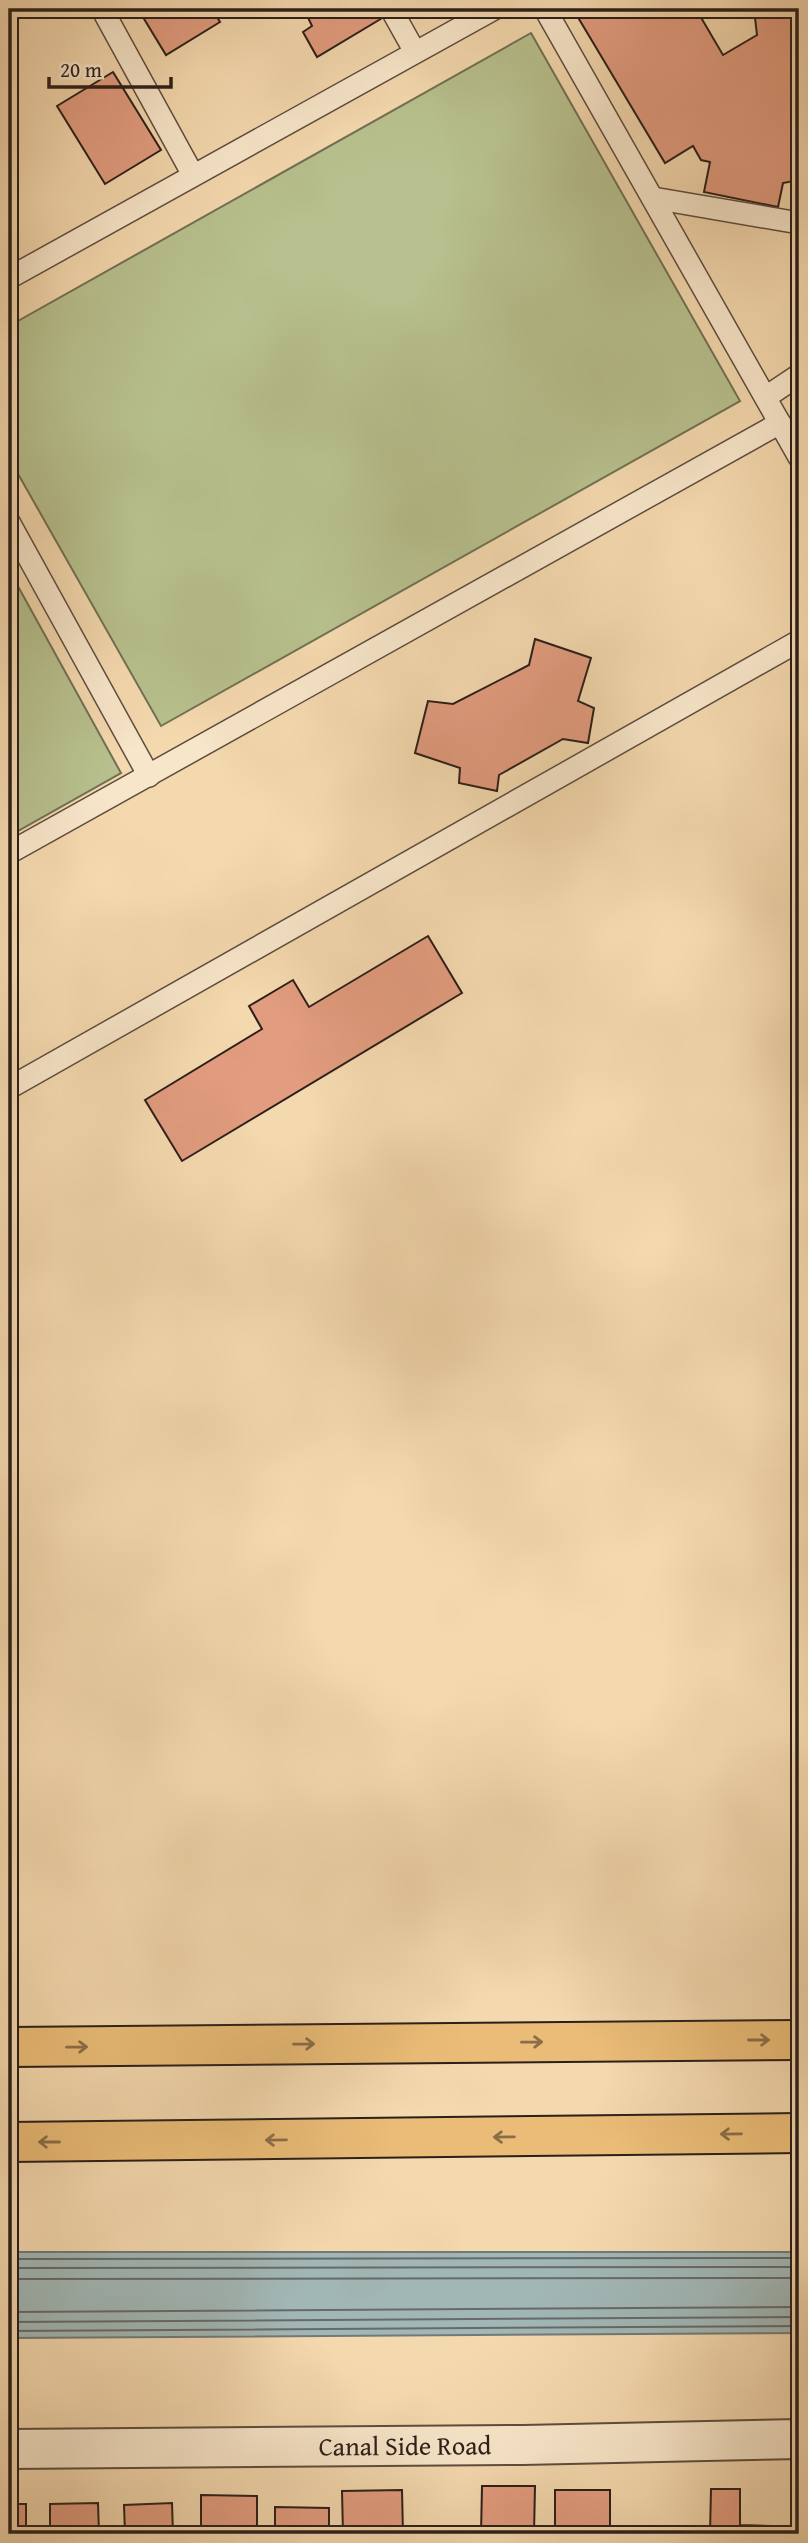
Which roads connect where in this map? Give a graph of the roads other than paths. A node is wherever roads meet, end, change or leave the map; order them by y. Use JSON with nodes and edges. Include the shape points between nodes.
{"nodes":[{"id":1,"x":102,"y":9,"type":"edge"},
{"id":2,"x":391,"y":9,"type":"edge"},
{"id":3,"x":494,"y":9,"type":"edge"},
{"id":4,"x":545,"y":9,"type":"edge"},
{"id":5,"x":415,"y":52,"type":"junction"},
{"id":6,"x":193,"y":175,"type":"junction"},
{"id":7,"x":653,"y":198,"type":"junction"},
{"id":8,"x":799,"y":223,"type":"edge"},
{"id":9,"x":9,"y":278,"type":"edge"},
{"id":10,"x":799,"y":375,"type":"edge"},
{"id":11,"x":766,"y":397,"type":"junction"},
{"id":12,"x":780,"y":423,"type":"junction"},
{"id":13,"x":799,"y":457,"type":"edge"},
{"id":14,"x":9,"y":522,"type":"edge"},
{"id":15,"x":799,"y":641,"type":"edge"},
{"id":16,"x":149,"y":776,"type":"junction"},
{"id":17,"x":9,"y":853,"type":"edge"},
{"id":18,"x":9,"y":1088,"type":"edge"},
{"id":19,"x":799,"y":2040,"type":"edge"},
{"id":20,"x":9,"y":2047,"type":"edge"},
{"id":21,"x":799,"y":2133,"type":"edge"},
{"id":22,"x":9,"y":2142,"type":"edge"},
{"id":23,"x":799,"y":2439,"type":"edge"},
{"id":24,"x":9,"y":2449,"type":"edge"}],
"edges":[{"from":1,"to":6,"type":"lane"},
{"from":2,"to":5,"type":"lane"},
{"from":3,"to":5,"type":"lane"},
{"from":4,"to":7,"type":"lane"},
{"from":5,"to":6,"type":"lane"},
{"from":6,"to":9,"type":"lane"},
{"from":7,"to":8,"type":"lane"},
{"from":7,"to":11,"type":"lane"},
{"from":10,"to":11,"type":"lane"},
{"from":11,"to":12,"type":"lane"},
{"from":12,"to":13,"type":"lane"},
{"from":12,"to":16,"type":"lane"},
{"from":14,"to":16,"type":"lane"},
{"from":15,"to":18,"type":"lane"},
{"from":16,"to":17,"type":"lane"},
{"from":20,"to":19,"type":"main road","one_way":true},
{"from":21,"to":22,"type":"main road","one_way":true},
{"from":23,"to":24,"type":"street","name":"Canal Side Road"}]}
